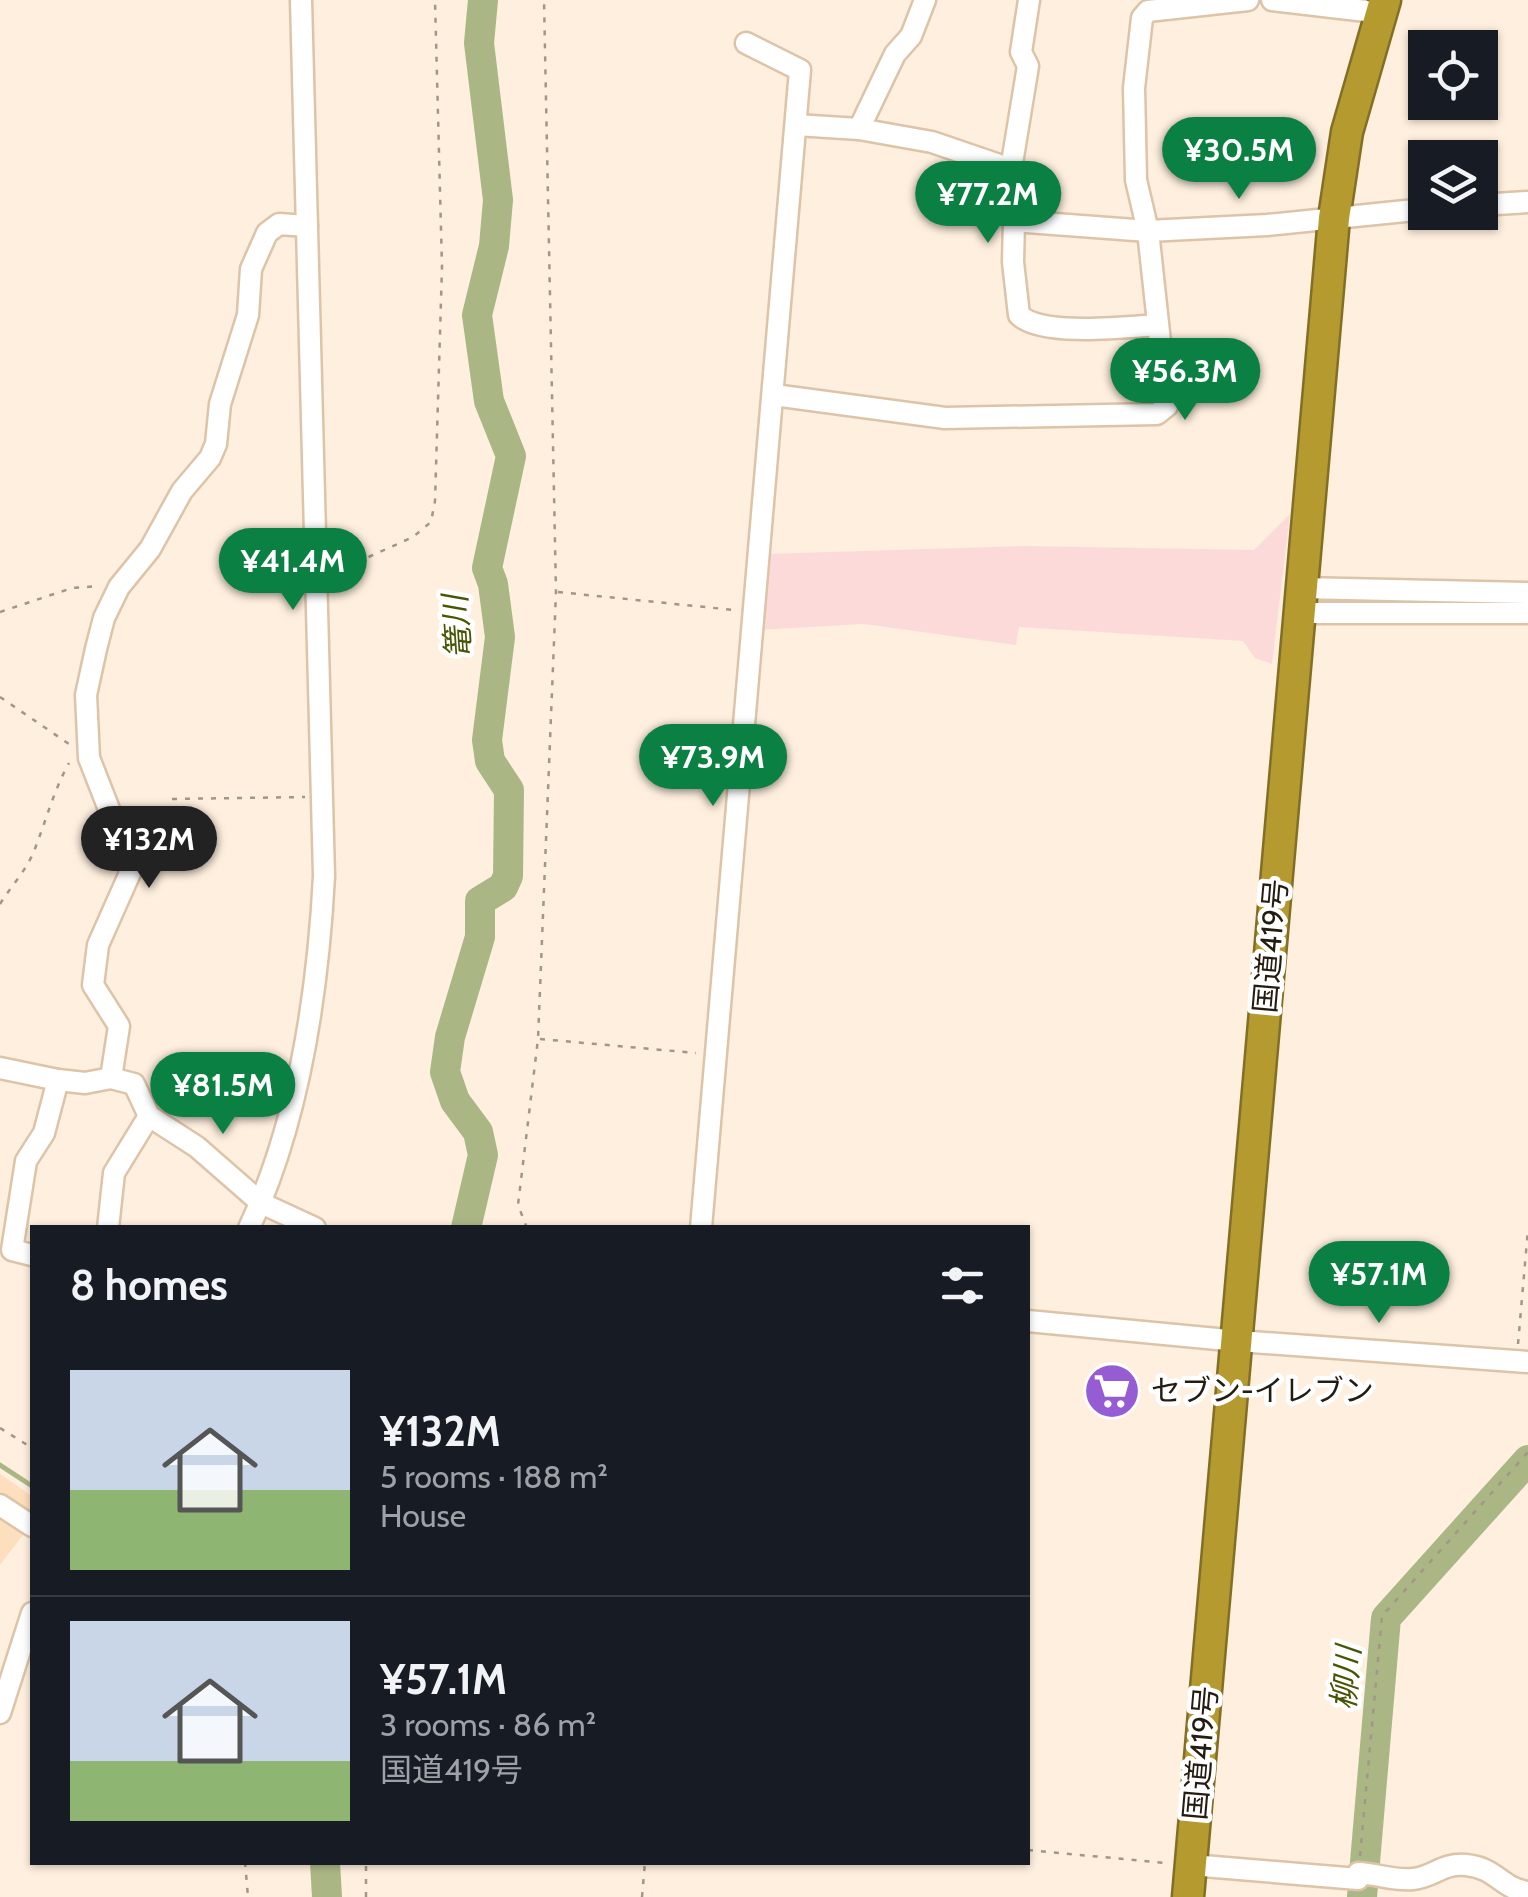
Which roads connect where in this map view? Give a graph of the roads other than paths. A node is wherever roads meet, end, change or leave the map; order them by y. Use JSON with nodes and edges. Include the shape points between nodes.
{"nodes":[{"id":1,"x":301,"y":0,"type":"edge"},
{"id":2,"x":924,"y":0,"type":"edge"},
{"id":3,"x":1028,"y":0,"type":"edge"},
{"id":4,"x":1248,"y":0,"type":"edge"},
{"id":5,"x":1272,"y":0,"type":"edge"},
{"id":6,"x":1188,"y":2,"type":"edge"},
{"id":7,"x":1382,"y":8,"type":"edge"},
{"id":8,"x":746,"y":43,"type":"dead end"},
{"id":9,"x":796,"y":125,"type":"junction"},
{"id":10,"x":860,"y":129,"type":"junction"},
{"id":11,"x":1011,"y":168,"type":"junction"},
{"id":12,"x":1528,"y":202,"type":"edge"},
{"id":13,"x":1498,"y":204,"type":"edge"},
{"id":14,"x":1408,"y":210,"type":"edge"},
{"id":15,"x":1334,"y":218,"type":"junction"},
{"id":16,"x":1014,"y":221,"type":"junction"},
{"id":17,"x":308,"y":226,"type":"junction"},
{"id":18,"x":1148,"y":232,"type":"junction"},
{"id":19,"x":1158,"y":325,"type":"junction"},
{"id":20,"x":774,"y":395,"type":"junction"},
{"id":21,"x":1528,"y":593,"type":"edge"},
{"id":22,"x":1300,"y":600,"type":"junction"},
{"id":23,"x":1528,"y":613,"type":"edge"},
{"id":24,"x":0,"y":1068,"type":"edge"},
{"id":25,"x":111,"y":1078,"type":"junction"},
{"id":26,"x":58,"y":1080,"type":"junction"},
{"id":27,"x":149,"y":1116,"type":"junction"},
{"id":28,"x":261,"y":1203,"type":"junction"},
{"id":29,"x":108,"y":1225,"type":"edge"},
{"id":30,"x":250,"y":1225,"type":"edge"},
{"id":31,"x":309,"y":1225,"type":"edge"},
{"id":32,"x":701,"y":1225,"type":"edge"},
{"id":33,"x":30,"y":1254,"type":"edge"},
{"id":34,"x":1030,"y":1321,"type":"edge"},
{"id":35,"x":1238,"y":1341,"type":"junction"},
{"id":36,"x":1522,"y":1361,"type":"edge"},
{"id":37,"x":0,"y":1505,"type":"edge"},
{"id":38,"x":30,"y":1525,"type":"edge"},
{"id":39,"x":30,"y":1619,"type":"edge"},
{"id":40,"x":0,"y":1714,"type":"edge"},
{"id":41,"x":1191,"y":1865,"type":"junction"},
{"id":42,"x":1528,"y":1892,"type":"edge"},
{"id":43,"x":1188,"y":1897,"type":"edge"}],
"edges":[{"from":1,"to":17,"type":"street"},
{"from":2,"to":10,"type":"street"},
{"from":3,"to":11,"type":"street","via":[[1020,52],[1028,66]]},
{"from":4,"to":6,"type":"street"},
{"from":5,"to":7,"type":"street"},
{"from":6,"to":18,"type":"street","via":[[1142,18],[1134,88],[1136,180]]},
{"from":7,"to":15,"type":"highway","name":"国道419号","via":[[1347,132]]},
{"from":8,"to":9,"type":"street","via":[[800,70]]},
{"from":9,"to":10,"type":"street"},
{"from":9,"to":20,"type":"street"},
{"from":10,"to":11,"type":"street","via":[[932,142]]},
{"from":11,"to":16,"type":"street"},
{"from":12,"to":13,"type":"street"},
{"from":14,"to":15,"type":"street"},
{"from":15,"to":18,"type":"street"},
{"from":15,"to":22,"type":"highway","name":"国道419号"},
{"from":16,"to":18,"type":"street"},
{"from":16,"to":19,"type":"street","via":[[1015,294],[1024,320],[1091,330]]},
{"from":17,"to":25,"type":"street","via":[[279,224],[267,232],[251,269],[248,315],[220,404],[216,444],[119,588],[104,618],[86,695],[84,752],[130,873],[98,944],[93,985],[120,1026]]},
{"from":17,"to":28,"type":"street","via":[[324,876],[317,975]]},
{"from":18,"to":19,"type":"street"},
{"from":19,"to":20,"type":"street","via":[[1167,406],[1157,414],[945,418]]},
{"from":20,"to":32,"type":"street"},
{"from":21,"to":22,"type":"street"},
{"from":22,"to":23,"type":"street"},
{"from":22,"to":35,"type":"highway","name":"国道419号"},
{"from":24,"to":26,"type":"street"},
{"from":25,"to":26,"type":"street"},
{"from":25,"to":27,"type":"street","via":[[134,1084]]},
{"from":26,"to":33,"type":"street","via":[[44,1133],[26,1161],[12,1250]]},
{"from":27,"to":28,"type":"street"},
{"from":27,"to":29,"type":"street","via":[[114,1174]]},
{"from":28,"to":30,"type":"street"},
{"from":28,"to":31,"type":"street"},
{"from":34,"to":35,"type":"street"},
{"from":35,"to":36,"type":"street"},
{"from":35,"to":41,"type":"highway","name":"国道419号"},
{"from":37,"to":38,"type":"street"},
{"from":39,"to":40,"type":"street"},
{"from":41,"to":42,"type":"street","via":[[1413,1879],[1447,1864],[1468,1865],[1493,1873],[1509,1890]]},
{"from":41,"to":43,"type":"highway","name":"国道419号"}]}
